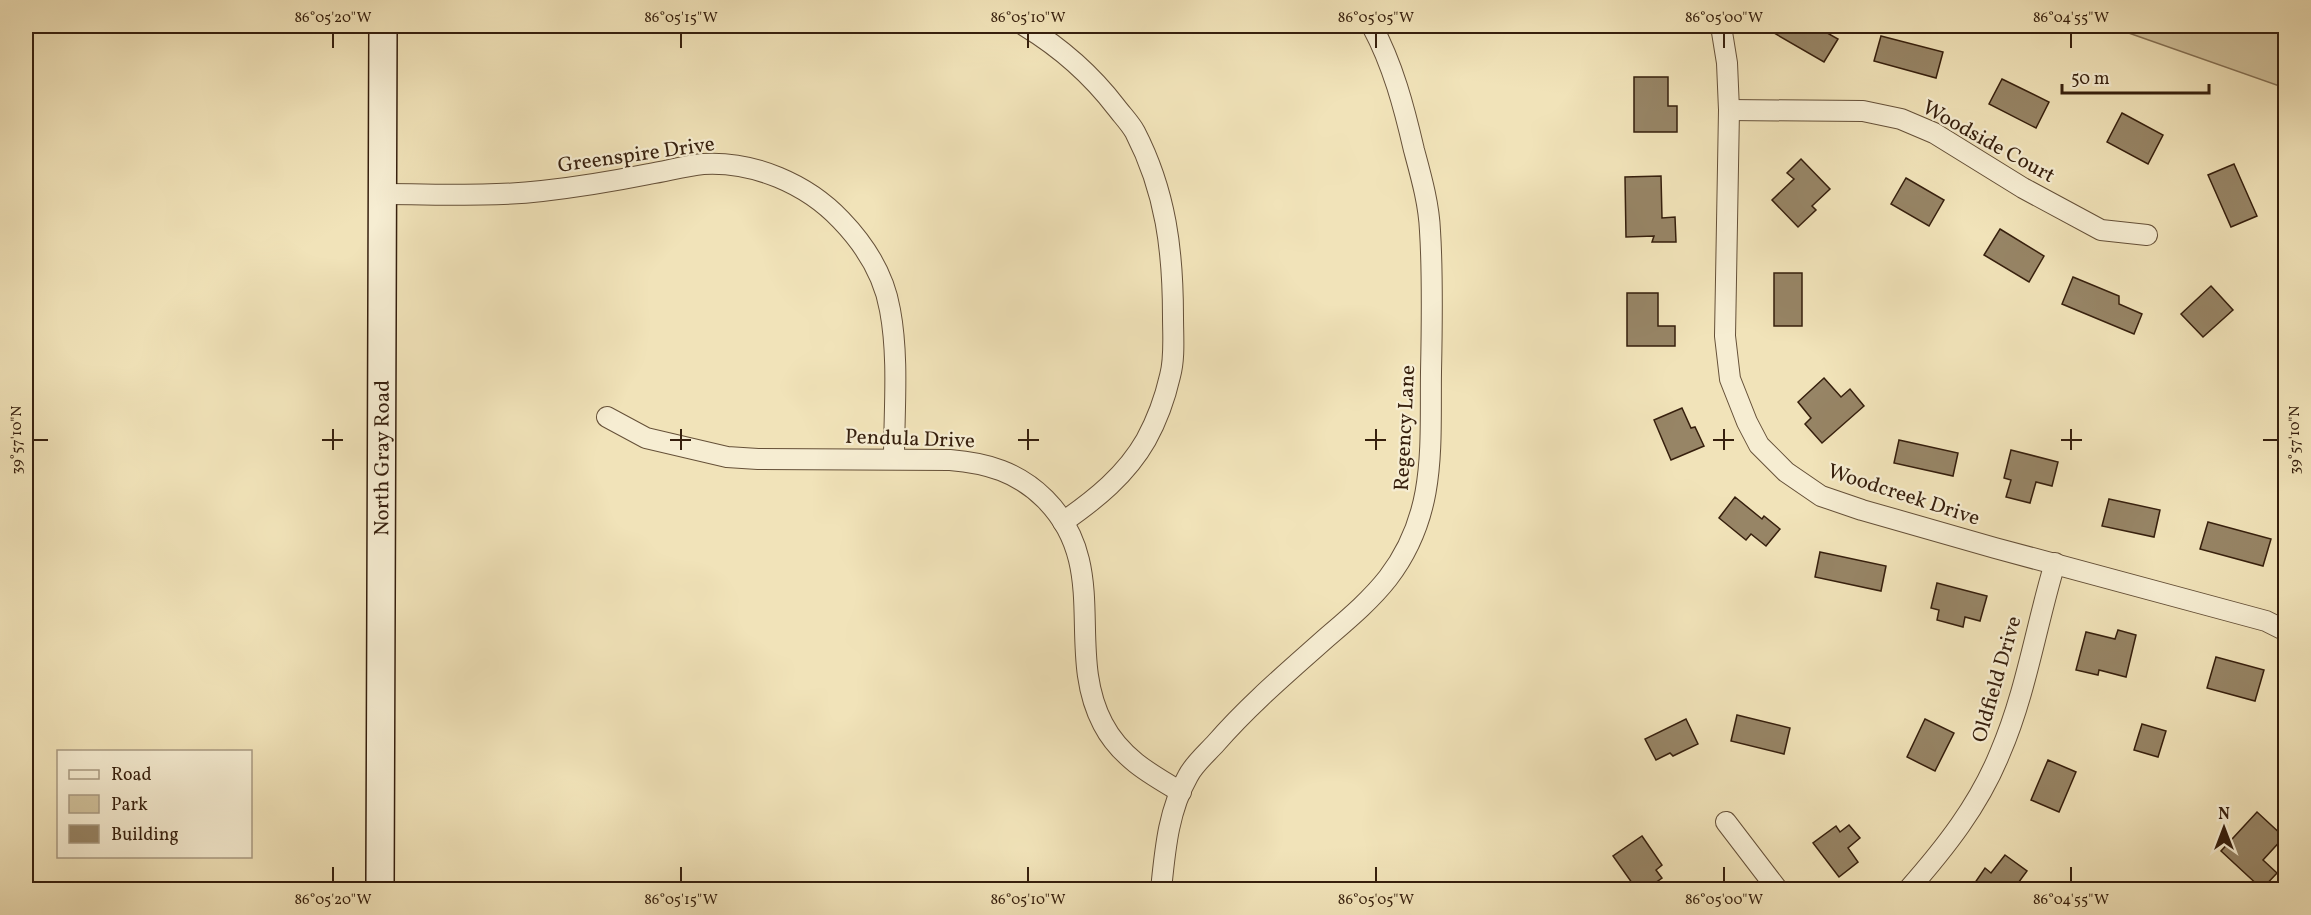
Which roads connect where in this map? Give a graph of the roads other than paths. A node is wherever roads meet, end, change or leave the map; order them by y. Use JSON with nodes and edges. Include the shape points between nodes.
{"nodes":[{"id":1,"x":383,"y":26,"type":"edge"},
{"id":2,"x":1025,"y":26,"type":"edge"},
{"id":3,"x":1372,"y":26,"type":"edge"},
{"id":4,"x":1721,"y":26,"type":"edge"},
{"id":5,"x":1729,"y":110,"type":"junction"},
{"id":6,"x":384,"y":194,"type":"junction"},
{"id":7,"x":2147,"y":235,"type":"dead end"},
{"id":8,"x":607,"y":417,"type":"dead end"},
{"id":9,"x":894,"y":459,"type":"junction"},
{"id":10,"x":1063,"y":522,"type":"junction"},
{"id":11,"x":2055,"y":563,"type":"junction"},
{"id":12,"x":2286,"y":631,"type":"edge"},
{"id":13,"x":1181,"y":792,"type":"junction"},
{"id":14,"x":1726,"y":822,"type":"dead end"},
{"id":15,"x":380,"y":890,"type":"edge"},
{"id":16,"x":1161,"y":890,"type":"edge"},
{"id":17,"x":1778,"y":890,"type":"edge"},
{"id":18,"x":1908,"y":890,"type":"edge"}],
"edges":[{"from":1,"to":6,"type":"street","name":"North Gray Road"},
{"from":2,"to":10,"type":"street","via":[[1077,62],[1134,131],[1166,218],[1173,265],[1171,375],[1159,412],[1124,470],[1102,495]]},
{"from":3,"to":13,"type":"street","name":"Regency Lane","via":[[1384,48],[1402,103],[1424,187],[1430,229],[1431,429],[1427,496],[1417,527],[1388,578],[1359,610],[1229,727],[1188,775]]},
{"from":4,"to":5,"type":"street","name":"Woodcreek Drive"},
{"from":5,"to":7,"type":"street","name":"Woodside Court","via":[[1863,111],[1901,120],[1934,134],[2101,230]]},
{"from":5,"to":11,"type":"street","name":"Woodcreek Drive","via":[[1725,336],[1730,379],[1759,445],[1786,472],[1821,496]]},
{"from":6,"to":9,"type":"street","name":"Greenspire Drive","via":[[492,196],[535,192],[703,164],[740,166],[792,184],[816,198],[853,233],[869,253],[881,279],[890,309],[894,345]]},
{"from":6,"to":15,"type":"street","name":"North Gray Road"},
{"from":8,"to":9,"type":"street","name":"Pendula Drive","via":[[646,438],[727,457]]},
{"from":9,"to":10,"type":"street","name":"Pendula Drive","via":[[962,461],[998,468],[1034,488]]},
{"from":10,"to":13,"type":"street","name":"Pendula Drive","via":[[1078,551],[1083,573],[1089,687],[1103,725],[1139,768]]},
{"from":11,"to":12,"type":"street","name":"Woodcreek Drive","via":[[2266,621]]},
{"from":11,"to":18,"type":"street","name":"Oldfield Drive","via":[[2000,753],[1971,811]]},
{"from":13,"to":16,"type":"street","name":"Regency Lane","via":[[1165,842]]},
{"from":14,"to":17,"type":"street"}]}
